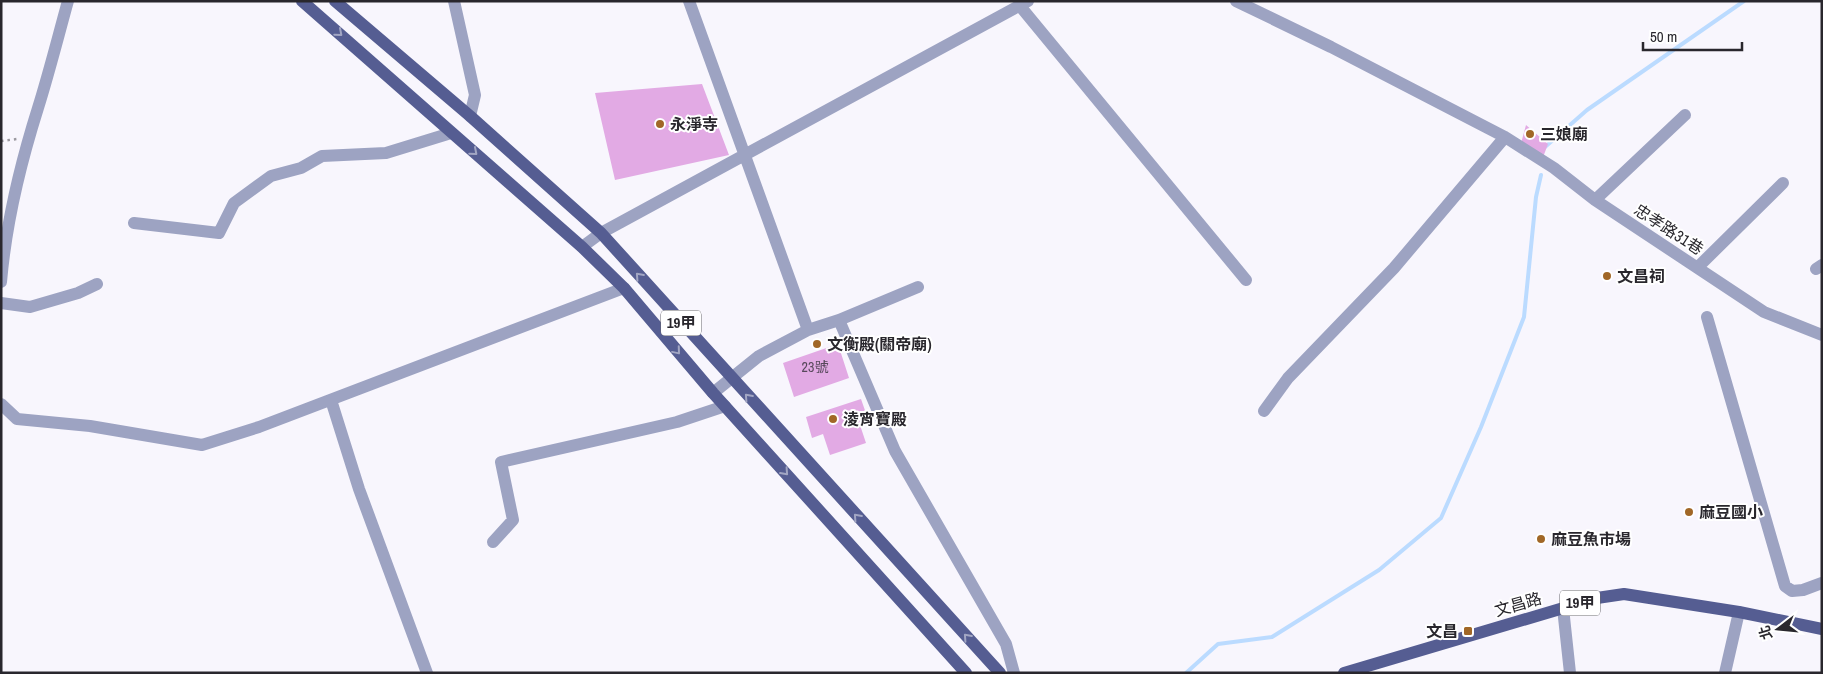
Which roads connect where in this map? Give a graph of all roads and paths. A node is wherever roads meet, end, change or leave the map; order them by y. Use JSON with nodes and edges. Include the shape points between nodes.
{"nodes":[{"id":1,"x":68,"y":1,"type":"edge"},
{"id":2,"x":302,"y":1,"type":"edge"},
{"id":3,"x":335,"y":1,"type":"edge"},
{"id":4,"x":454,"y":1,"type":"edge"},
{"id":5,"x":689,"y":1,"type":"edge"},
{"id":6,"x":1236,"y":1,"type":"edge"},
{"id":7,"x":1024,"y":4,"type":"edge"},
{"id":8,"x":1685,"y":115,"type":"dead end"},
{"id":9,"x":470,"y":116,"type":"junction"},
{"id":10,"x":451,"y":132,"type":"junction"},
{"id":11,"x":1505,"y":137,"type":"junction"},
{"id":12,"x":745,"y":155,"type":"junction"},
{"id":13,"x":1783,"y":183,"type":"dead end"},
{"id":14,"x":1595,"y":200,"type":"junction"},
{"id":15,"x":134,"y":223,"type":"dead end"},
{"id":16,"x":601,"y":233,"type":"junction"},
{"id":17,"x":582,"y":247,"type":"junction"},
{"id":18,"x":1698,"y":266,"type":"junction"},
{"id":19,"x":1246,"y":280,"type":"dead end"},
{"id":20,"x":1,"y":282,"type":"edge"},
{"id":21,"x":97,"y":284,"type":"dead end"},
{"id":22,"x":624,"y":288,"type":"junction"},
{"id":23,"x":918,"y":288,"type":"dead end"},
{"id":24,"x":1,"y":303,"type":"edge"},
{"id":25,"x":1707,"y":317,"type":"dead end"},
{"id":26,"x":839,"y":320,"type":"junction"},
{"id":27,"x":808,"y":330,"type":"junction"},
{"id":28,"x":1822,"y":335,"type":"edge"},
{"id":29,"x":731,"y":378,"type":"junction"},
{"id":30,"x":713,"y":393,"type":"junction"},
{"id":31,"x":331,"y":400,"type":"junction"},
{"id":32,"x":1,"y":404,"type":"edge"},
{"id":33,"x":725,"y":406,"type":"junction"},
{"id":34,"x":1264,"y":411,"type":"dead end"},
{"id":35,"x":494,"y":542,"type":"dead end"},
{"id":36,"x":1822,"y":583,"type":"edge"},
{"id":37,"x":1563,"y":608,"type":"junction"},
{"id":38,"x":1739,"y":612,"type":"junction"},
{"id":39,"x":1822,"y":629,"type":"edge"},
{"id":40,"x":427,"y":673,"type":"edge"},
{"id":41,"x":966,"y":673,"type":"edge"},
{"id":42,"x":1000,"y":673,"type":"edge"},
{"id":43,"x":1014,"y":673,"type":"edge"},
{"id":44,"x":1344,"y":673,"type":"edge"},
{"id":45,"x":1570,"y":673,"type":"edge"},
{"id":46,"x":1726,"y":673,"type":"edge"}],
"edges":[{"from":1,"to":20,"type":"street","via":[[14,193]]},
{"from":2,"to":10,"type":"main road","number":"19甲","one_way":true},
{"from":3,"to":9,"type":"main road","number":"19甲"},
{"from":4,"to":9,"type":"street","via":[[474,94]]},
{"from":5,"to":12,"type":"street"},
{"from":6,"to":11,"type":"street","name":"忠孝路31巷"},
{"from":7,"to":12,"type":"street"},
{"from":7,"to":19,"type":"street"},
{"from":8,"to":14,"type":"street"},
{"from":9,"to":16,"type":"main road","number":"19甲"},
{"from":10,"to":15,"type":"street","via":[[386,153],[322,156],[301,168],[271,176],[234,203],[219,233]]},
{"from":10,"to":17,"type":"main road","number":"19甲","one_way":true},
{"from":11,"to":14,"type":"street","name":"忠孝路31巷","via":[[1554,168]]},
{"from":11,"to":34,"type":"street","via":[[1394,268],[1288,378]]},
{"from":12,"to":16,"type":"street"},
{"from":12,"to":27,"type":"street"},
{"from":13,"to":18,"type":"street"},
{"from":14,"to":18,"type":"street","name":"忠孝路31巷"},
{"from":16,"to":17,"type":"street"},
{"from":29,"to":16,"type":"main road","number":"19甲","one_way":true},
{"from":17,"to":22,"type":"main road","number":"19甲"},
{"from":18,"to":28,"type":"street","name":"忠孝路31巷","via":[[1764,312]]},
{"from":21,"to":24,"type":"street","via":[[30,307]]},
{"from":22,"to":30,"type":"main road","number":"19甲","one_way":true},
{"from":22,"to":31,"type":"street"},
{"from":23,"to":26,"type":"street"},
{"from":25,"to":36,"type":"street","via":[[1785,586],[1792,591]]},
{"from":26,"to":27,"type":"street"},
{"from":26,"to":43,"type":"street","via":[[895,451],[1006,644]]},
{"from":27,"to":29,"type":"street","via":[[759,356]]},
{"from":29,"to":30,"type":"street"},
{"from":42,"to":29,"type":"main road","number":"19甲","one_way":true},
{"from":30,"to":33,"type":"main road","number":"19甲"},
{"from":31,"to":32,"type":"street","via":[[202,445],[90,426],[17,419]]},
{"from":31,"to":40,"type":"street","via":[[359,489]]},
{"from":33,"to":35,"type":"street","via":[[677,422],[501,462],[513,520]]},
{"from":33,"to":41,"type":"main road","number":"19甲","one_way":true},
{"from":37,"to":38,"type":"main road","name":"文昌路","number":"19甲","via":[[1624,594]]},
{"from":37,"to":44,"type":"main road","name":"文昌路","number":"19甲"},
{"from":37,"to":45,"type":"street"},
{"from":38,"to":39,"type":"main road","name":"文昌路","number":"19甲"},
{"from":38,"to":46,"type":"street"}]}
